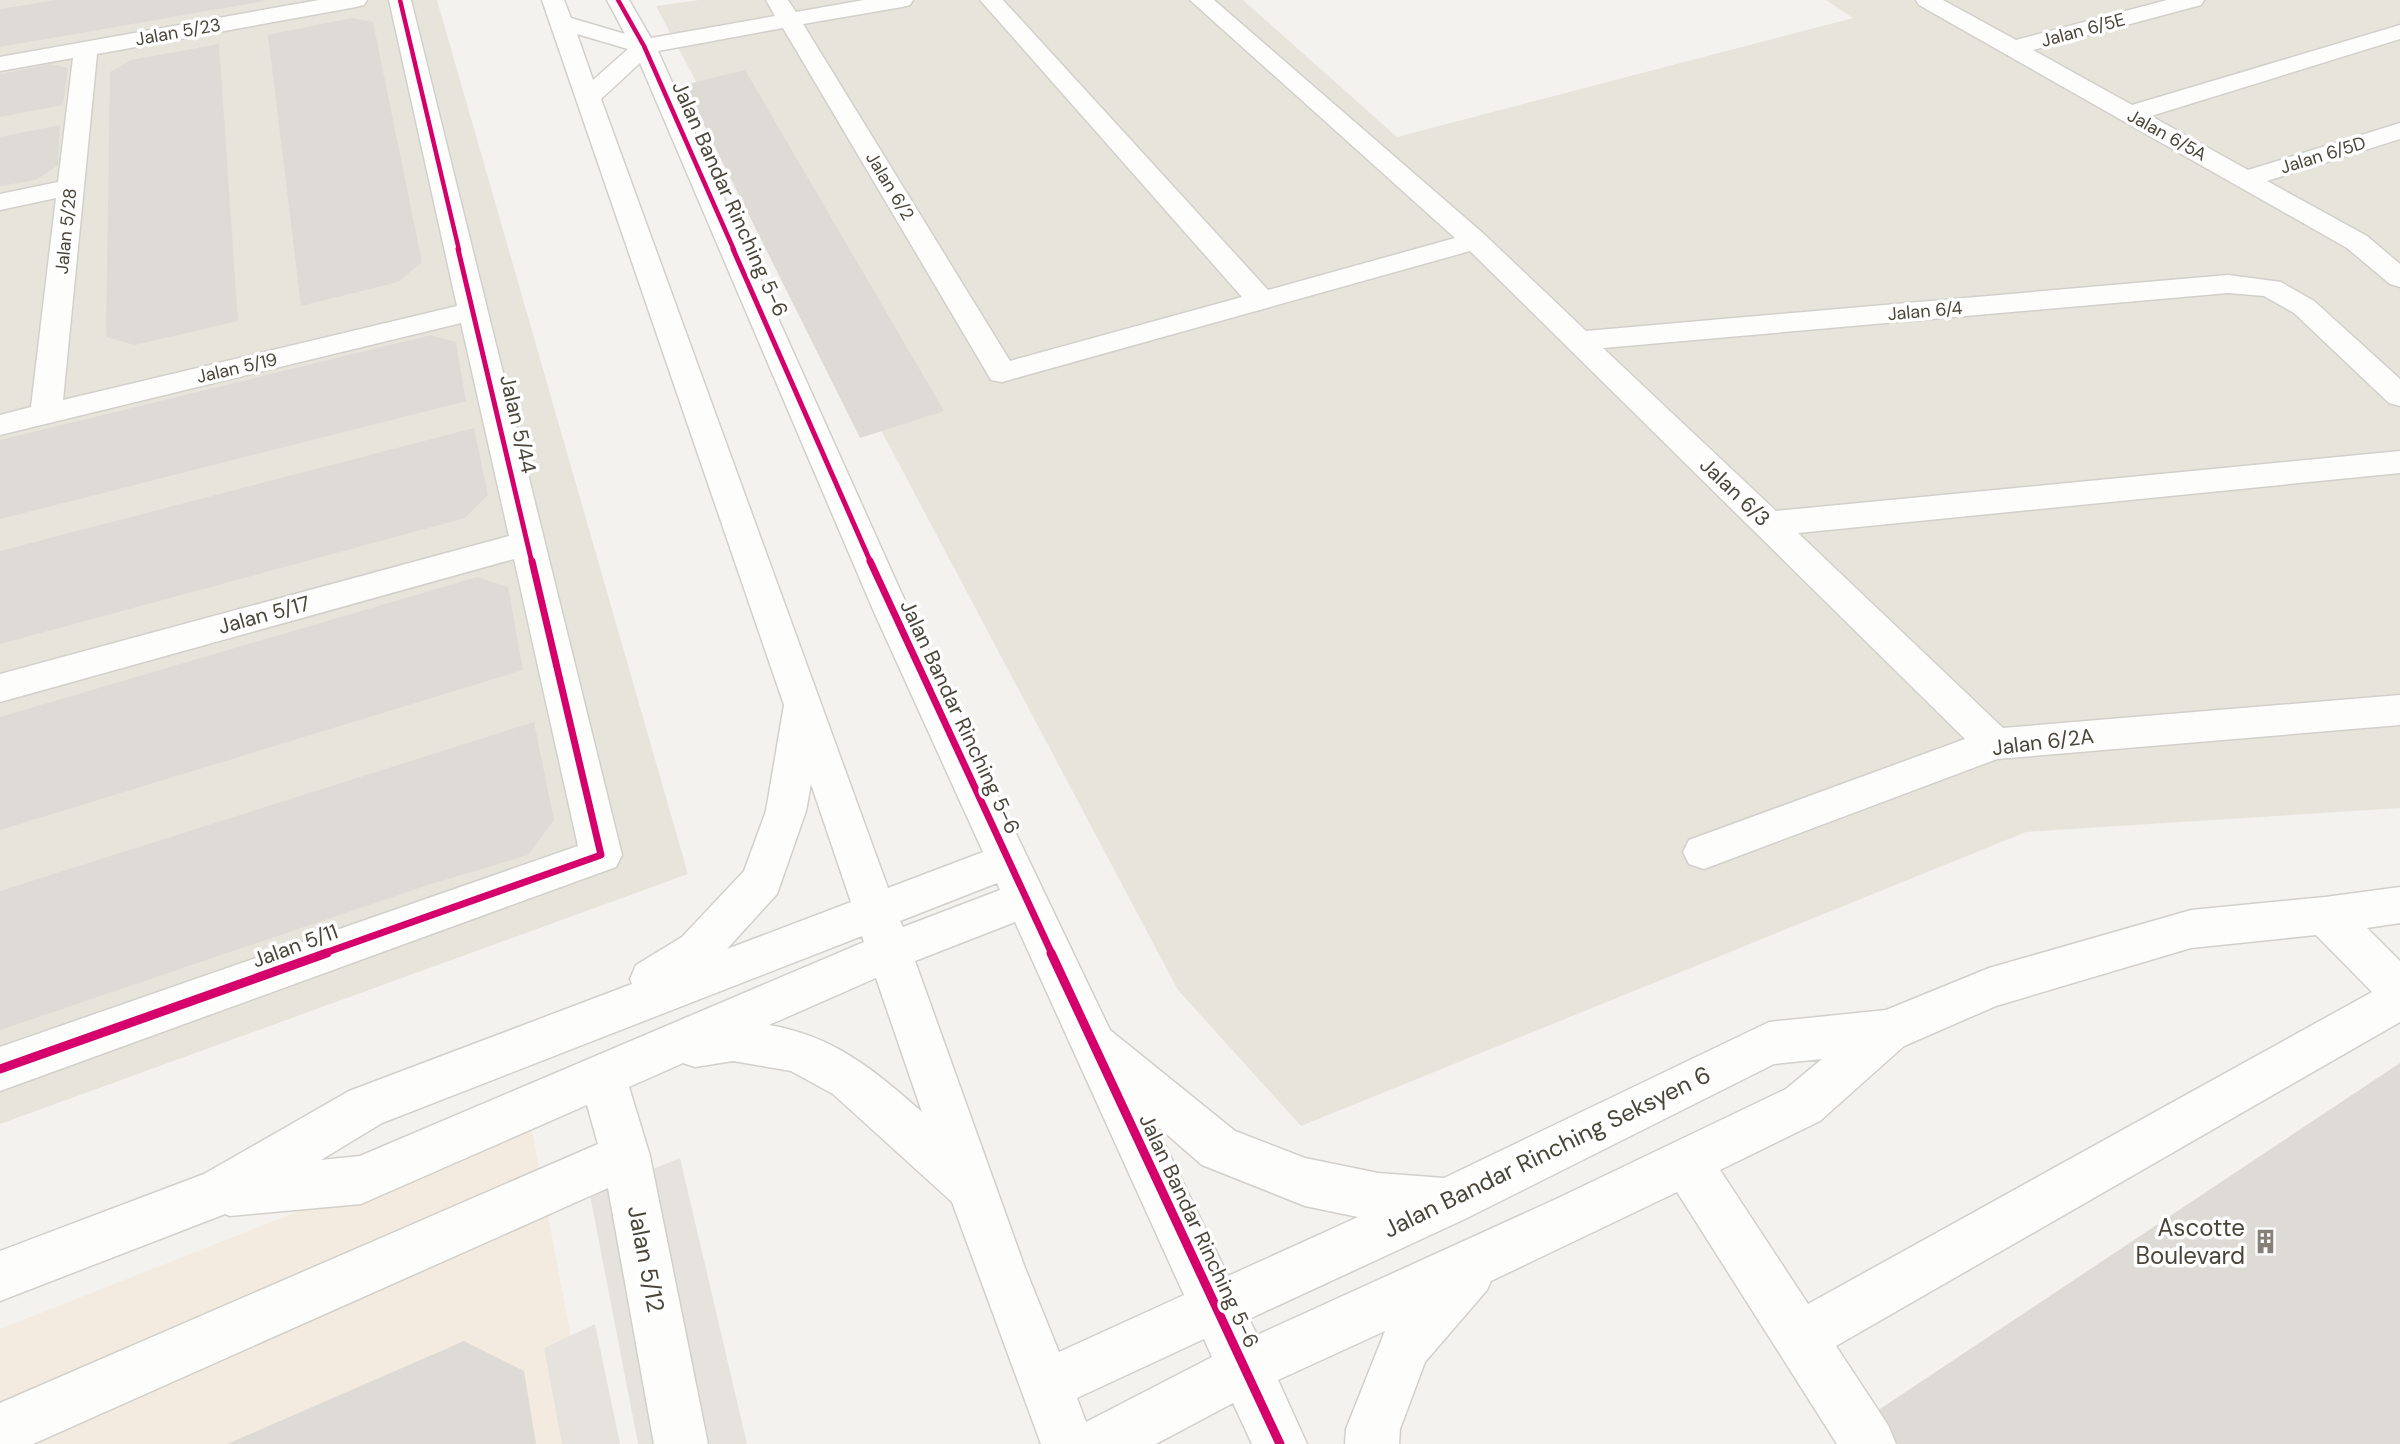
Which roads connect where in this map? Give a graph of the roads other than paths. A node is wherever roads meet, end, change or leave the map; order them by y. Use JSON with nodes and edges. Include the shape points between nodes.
{"nodes":[{"id":1,"x":356,"y":0,"type":"edge"},
{"id":2,"x":400,"y":0,"type":"edge"},
{"id":3,"x":553,"y":0,"type":"edge"},
{"id":4,"x":902,"y":0,"type":"edge"},
{"id":5,"x":991,"y":0,"type":"edge"},
{"id":6,"x":1201,"y":0,"type":"edge"},
{"id":7,"x":1927,"y":0,"type":"edge"},
{"id":8,"x":2193,"y":0,"type":"edge"},
{"id":9,"x":622,"y":8,"type":"edge"},
{"id":10,"x":784,"y":10,"type":"edge"},
{"id":11,"x":563,"y":23,"type":"junction"},
{"id":12,"x":725,"y":32,"type":"junction"},
{"id":13,"x":2400,"y":32,"type":"edge"},
{"id":14,"x":644,"y":46,"type":"junction"},
{"id":15,"x":2014,"y":48,"type":"junction"},
{"id":16,"x":86,"y":49,"type":"junction"},
{"id":17,"x":0,"y":64,"type":"edge"},
{"id":18,"x":660,"y":83,"type":"junction"},
{"id":19,"x":589,"y":97,"type":"junction"},
{"id":20,"x":2130,"y":114,"type":"junction"},
{"id":21,"x":2400,"y":131,"type":"edge"},
{"id":22,"x":2245,"y":179,"type":"junction"},
{"id":23,"x":71,"y":187,"type":"junction"},
{"id":24,"x":0,"y":202,"type":"edge"},
{"id":25,"x":1475,"y":241,"type":"junction"},
{"id":26,"x":2400,"y":278,"type":"edge"},
{"id":27,"x":1261,"y":300,"type":"junction"},
{"id":28,"x":473,"y":311,"type":"junction"},
{"id":29,"x":1579,"y":341,"type":"junction"},
{"id":30,"x":2400,"y":396,"type":"edge"},
{"id":31,"x":46,"y":414,"type":"junction"},
{"id":32,"x":0,"y":425,"type":"edge"},
{"id":33,"x":2400,"y":462,"type":"edge"},
{"id":34,"x":1767,"y":524,"type":"junction"},
{"id":35,"x":527,"y":543,"type":"junction"},
{"id":36,"x":0,"y":688,"type":"edge"},
{"id":37,"x":802,"y":698,"type":"junction"},
{"id":38,"x":2400,"y":710,"type":"edge"},
{"id":39,"x":1995,"y":744,"type":"junction"},
{"id":40,"x":1703,"y":852,"type":"dead end"},
{"id":41,"x":601,"y":855,"type":"joint"},
{"id":42,"x":1007,"y":860,"type":"junction"},
{"id":43,"x":1025,"y":899,"type":"junction"},
{"id":44,"x":2400,"y":905,"type":"edge"},
{"id":45,"x":2325,"y":916,"type":"junction"},
{"id":46,"x":881,"y":931,"type":"junction"},
{"id":47,"x":2400,"y":990,"type":"edge"},
{"id":48,"x":2400,"y":999,"type":"edge"},
{"id":49,"x":573,"y":1028,"type":"junction"},
{"id":50,"x":1888,"y":1031,"type":"junction"},
{"id":51,"x":1090,"y":1038,"type":"junction"},
{"id":52,"x":656,"y":1052,"type":"junction"},
{"id":53,"x":0,"y":1069,"type":"edge"},
{"id":54,"x":602,"y":1076,"type":"junction"},
{"id":55,"x":626,"y":1156,"type":"junction"},
{"id":56,"x":1687,"y":1163,"type":"junction"},
{"id":57,"x":975,"y":1190,"type":"junction"},
{"id":58,"x":218,"y":1194,"type":"junction"},
{"id":59,"x":1448,"y":1202,"type":"junction"},
{"id":60,"x":1477,"y":1262,"type":"junction"},
{"id":61,"x":0,"y":1276,"type":"edge"},
{"id":62,"x":1215,"y":1309,"type":"junction"},
{"id":63,"x":1802,"y":1336,"type":"junction"},
{"id":64,"x":1245,"y":1368,"type":"junction"},
{"id":65,"x":1045,"y":1385,"type":"junction"},
{"id":66,"x":0,"y":1431,"type":"edge"},
{"id":67,"x":681,"y":1444,"type":"edge"},
{"id":68,"x":1068,"y":1444,"type":"edge"},
{"id":69,"x":1100,"y":1444,"type":"edge"},
{"id":70,"x":1280,"y":1444,"type":"edge"},
{"id":71,"x":1373,"y":1444,"type":"edge"},
{"id":72,"x":1869,"y":1444,"type":"edge"}],
"edges":[{"from":1,"to":16,"type":"street","name":"Jalan 5/23"},
{"from":2,"to":28,"type":"street","name":"Jalan 5/44"},
{"from":3,"to":11,"type":"street"},
{"from":4,"to":10,"type":"street"},
{"from":5,"to":27,"type":"street"},
{"from":6,"to":25,"type":"street","name":"Jalan 6/3"},
{"from":7,"to":15,"type":"street","name":"Jalan 6/5A"},
{"from":8,"to":15,"type":"street","name":"Jalan 6/5E"},
{"from":9,"to":12,"type":"street","via":[[672,28]]},
{"from":9,"to":14,"type":"street","name":"Jalan Bandar Rinching 5-6"},
{"from":10,"to":12,"type":"street"},
{"from":10,"to":27,"type":"street","name":"Jalan 6/2","via":[[1002,373]]},
{"from":11,"to":14,"type":"street"},
{"from":11,"to":19,"type":"street"},
{"from":12,"to":14,"type":"street"},
{"from":12,"to":18,"type":"street","via":[[686,55]]},
{"from":13,"to":20,"type":"street"},
{"from":14,"to":18,"type":"street","name":"Jalan Bandar Rinching 5-6"},
{"from":14,"to":19,"type":"street"},
{"from":15,"to":20,"type":"street","name":"Jalan 6/5A"},
{"from":16,"to":17,"type":"street","name":"Jalan 5/23"},
{"from":16,"to":23,"type":"street","name":"Jalan 5/28"},
{"from":18,"to":42,"type":"street","name":"Jalan Bandar Rinching 5-6","via":[[892,612]]},
{"from":19,"to":37,"type":"street"},
{"from":20,"to":22,"type":"street","name":"Jalan 6/5A"},
{"from":21,"to":22,"type":"street","name":"Jalan 6/5D"},
{"from":22,"to":26,"type":"street","name":"Jalan 6/5A","via":[[2357,242]]},
{"from":23,"to":24,"type":"street"},
{"from":23,"to":31,"type":"street","name":"Jalan 5/28"},
{"from":25,"to":27,"type":"street"},
{"from":25,"to":29,"type":"street","name":"Jalan 6/3"},
{"from":28,"to":31,"type":"street","name":"Jalan 5/19"},
{"from":28,"to":35,"type":"street","name":"Jalan 5/44"},
{"from":29,"to":30,"type":"street","name":"Jalan 6/4","via":[[2215,286],[2271,288],[2304,307]]},
{"from":29,"to":34,"type":"street","name":"Jalan 6/3"},
{"from":31,"to":32,"type":"street","name":"Jalan 5/19"},
{"from":33,"to":34,"type":"street"},
{"from":34,"to":39,"type":"street","name":"Jalan 6/3"},
{"from":35,"to":36,"type":"street","name":"Jalan 5/17"},
{"from":35,"to":41,"type":"street","name":"Jalan 5/44"},
{"from":37,"to":46,"type":"street"},
{"from":37,"to":49,"type":"street","via":[[786,811],[762,881],[696,951]]},
{"from":38,"to":39,"type":"street","name":"Jalan 6/2A"},
{"from":39,"to":40,"type":"street","name":"Jalan 6/2A"},
{"from":41,"to":53,"type":"street","name":"Jalan 5/11"},
{"from":42,"to":43,"type":"street","name":"Jalan Bandar Rinching 5-6"},
{"from":42,"to":46,"type":"street"},
{"from":43,"to":46,"type":"street"},
{"from":43,"to":51,"type":"street","name":"Jalan Bandar Rinching 5-6"},
{"from":44,"to":45,"type":"street","name":"Jalan Bandar Rinching Seksyen 6"},
{"from":45,"to":47,"type":"street"},
{"from":45,"to":50,"type":"street","name":"Jalan Bandar Rinching Seksyen 6","via":[[2191,929],[1989,988]]},
{"from":46,"to":49,"type":"street"},
{"from":46,"to":52,"type":"street"},
{"from":46,"to":57,"type":"street"},
{"from":48,"to":63,"type":"street"},
{"from":49,"to":58,"type":"street","via":[[366,1107]]},
{"from":50,"to":56,"type":"street","name":"Jalan Bandar Rinching Seksyen 6","via":[[1803,1105]]},
{"from":50,"to":59,"type":"street","name":"Jalan Bandar Rinching Seksyen 6","via":[[1769,1043]]},
{"from":51,"to":59,"type":"street","via":[[1219,1148],[1306,1182],[1378,1197]]},
{"from":51,"to":62,"type":"street","name":"Jalan Bandar Rinching 5-6"},
{"from":52,"to":54,"type":"street"},
{"from":52,"to":57,"type":"street","via":[[733,1040],[798,1051],[849,1079]]},
{"from":54,"to":55,"type":"street","name":"Jalan 5/12"},
{"from":54,"to":58,"type":"street","via":[[361,1180]]},
{"from":55,"to":66,"type":"street"},
{"from":55,"to":67,"type":"street","name":"Jalan 5/12"},
{"from":56,"to":60,"type":"street","name":"Jalan Bandar Rinching Seksyen 6"},
{"from":56,"to":63,"type":"street"},
{"from":57,"to":65,"type":"street"},
{"from":58,"to":61,"type":"street"},
{"from":59,"to":62,"type":"street","name":"Jalan Bandar Rinching Seksyen 6"},
{"from":60,"to":64,"type":"street","name":"Jalan Bandar Rinching Seksyen 6"},
{"from":60,"to":71,"type":"street","via":[[1405,1345],[1373,1429]]},
{"from":62,"to":64,"type":"street","name":"Jalan Bandar Rinching 5-6"},
{"from":62,"to":65,"type":"street","name":"Jalan Bandar Rinching Seksyen 6"},
{"from":63,"to":72,"type":"street"},
{"from":64,"to":69,"type":"street","name":"Jalan Bandar Rinching Seksyen 6"},
{"from":64,"to":70,"type":"street","name":"Jalan Bandar Rinching 5-6"},
{"from":65,"to":68,"type":"street"}]}
